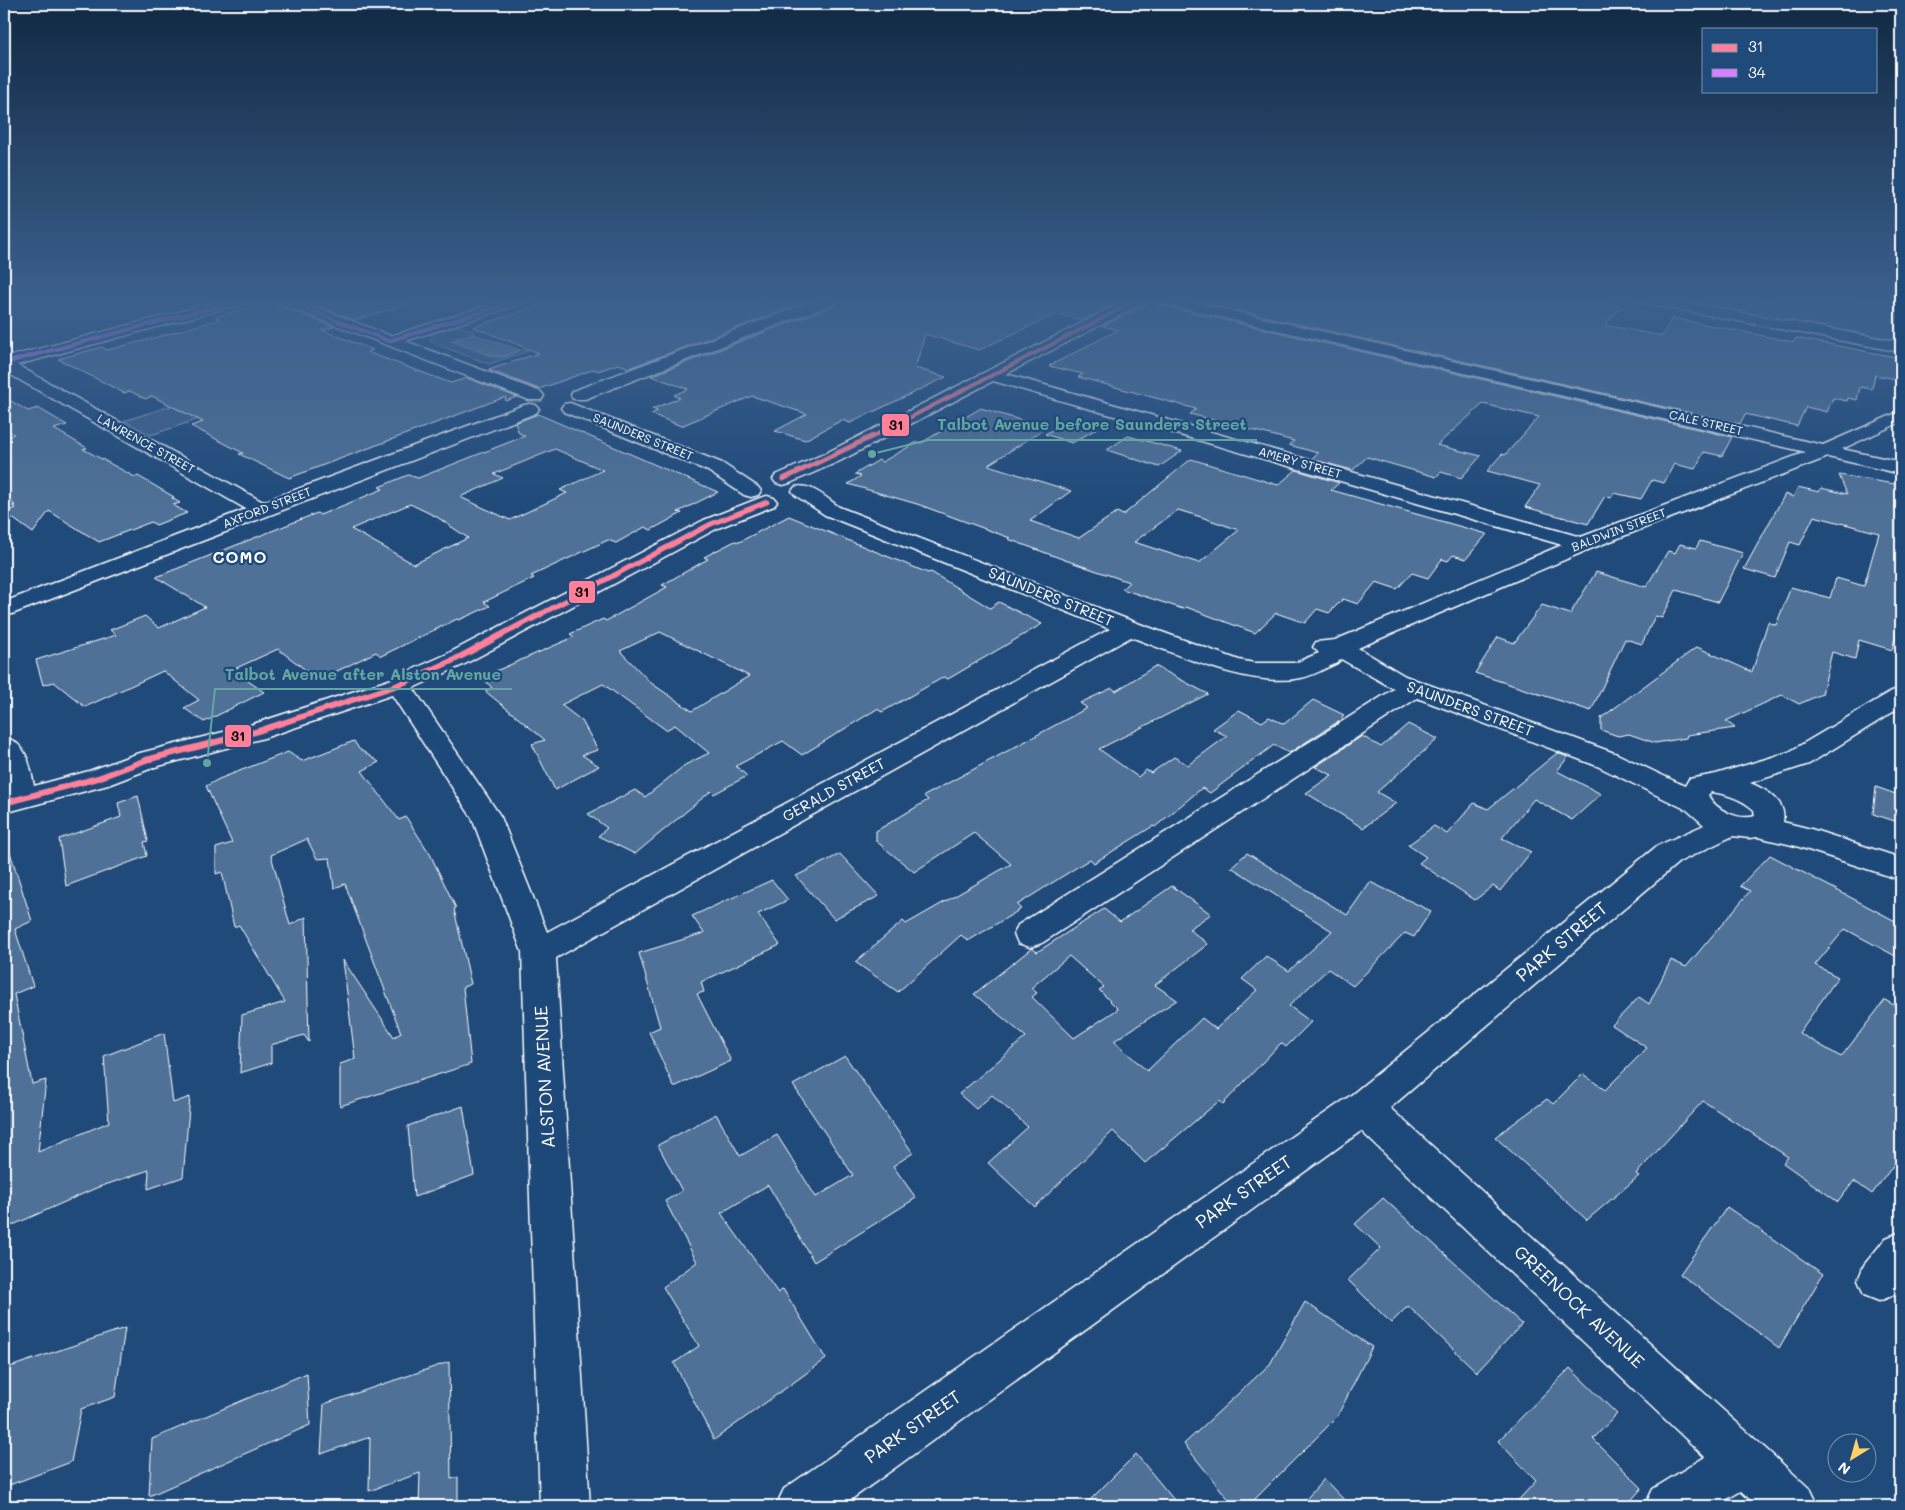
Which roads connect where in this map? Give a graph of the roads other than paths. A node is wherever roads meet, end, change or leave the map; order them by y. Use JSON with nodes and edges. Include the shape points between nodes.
{"nodes":[{"id":1,"x":14,"y":369,"type":"edge"},
{"id":2,"x":462,"y":369,"type":"edge"},
{"id":3,"x":647,"y":369,"type":"edge"},
{"id":4,"x":1001,"y":369,"type":"edge"},
{"id":5,"x":1469,"y":369,"type":"edge"},
{"id":6,"x":990,"y":375,"type":"junction"},
{"id":7,"x":572,"y":398,"type":"junction"},
{"id":8,"x":538,"y":399,"type":"junction"},
{"id":9,"x":1901,"y":416,"type":"edge"},
{"id":10,"x":1826,"y":451,"type":"junction"},
{"id":11,"x":833,"y":457,"type":"junction"},
{"id":12,"x":715,"y":467,"type":"junction"},
{"id":13,"x":1901,"y":468,"type":"edge"},
{"id":14,"x":777,"y":479,"type":"junction"},
{"id":15,"x":778,"y":497,"type":"junction"},
{"id":16,"x":262,"y":510,"type":"junction"},
{"id":17,"x":1582,"y":544,"type":"junction"},
{"id":18,"x":4,"y":610,"type":"edge"},
{"id":19,"x":1129,"y":628,"type":"junction"},
{"id":20,"x":1339,"y":647,"type":"junction"},
{"id":21,"x":398,"y":685,"type":"junction"},
{"id":22,"x":1414,"y":688,"type":"junction"},
{"id":23,"x":1901,"y":696,"type":"edge"},
{"id":24,"x":4,"y":746,"type":"edge"},
{"id":25,"x":1799,"y":758,"type":"junction"},
{"id":26,"x":11,"y":794,"type":"edge"},
{"id":27,"x":1705,"y":794,"type":"junction"},
{"id":28,"x":1754,"y":815,"type":"junction"},
{"id":29,"x":1668,"y":854,"type":"junction"},
{"id":30,"x":1895,"y":866,"type":"edge"},
{"id":31,"x":1030,"y":934,"type":"dead end"},
{"id":32,"x":539,"y":952,"type":"junction"},
{"id":33,"x":1363,"y":1108,"type":"junction"},
{"id":34,"x":1744,"y":1461,"type":"junction"},
{"id":35,"x":565,"y":1506,"type":"edge"},
{"id":36,"x":801,"y":1506,"type":"edge"},
{"id":37,"x":1670,"y":1506,"type":"edge"},
{"id":38,"x":1793,"y":1506,"type":"edge"}],
"edges":[{"from":1,"to":16,"type":"street","name":"LAWRENCE STREET"},
{"from":2,"to":8,"type":"street"},
{"from":3,"to":7,"type":"street"},
{"from":4,"to":6,"type":"street"},
{"from":5,"to":10,"type":"street","name":"CALE STREET"},
{"from":6,"to":11,"type":"street"},
{"from":6,"to":17,"type":"street","name":"AMERY STREET"},
{"from":7,"to":8,"type":"street","via":[[550,412]]},
{"from":7,"to":12,"type":"street","name":"SAUNDERS STREET"},
{"from":8,"to":16,"type":"street","name":"AXFORD STREET"},
{"from":9,"to":10,"type":"street","name":"BALDWIN STREET"},
{"from":10,"to":13,"type":"street","name":"CALE STREET"},
{"from":10,"to":17,"type":"street","name":"BALDWIN STREET"},
{"from":11,"to":14,"type":"street"},
{"from":11,"to":15,"type":"street"},
{"from":12,"to":14,"type":"street","name":"SAUNDERS STREET"},
{"from":12,"to":15,"type":"street","name":"SAUNDERS STREET","via":[[744,484]]},
{"from":14,"to":15,"type":"street","name":"SAUNDERS STREET","via":[[794,481]]},
{"from":14,"to":15,"type":"street","via":[[760,483]]},
{"from":15,"to":19,"type":"street","name":"SAUNDERS STREET","via":[[832,511]]},
{"from":15,"to":21,"type":"street","via":[[711,524],[454,660]]},
{"from":16,"to":18,"type":"street","name":"AXFORD STREET"},
{"from":17,"to":20,"type":"street","name":"BALDWIN STREET"},
{"from":19,"to":20,"type":"street","name":"SAUNDERS STREET","via":[[1254,671],[1299,671],[1328,658]]},
{"from":19,"to":32,"type":"street","name":"GERALD STREET"},
{"from":20,"to":22,"type":"street","name":"SAUNDERS STREET"},
{"from":21,"to":26,"type":"street","via":[[255,732],[146,760],[98,778]]},
{"from":21,"to":32,"type":"street","name":"ALSTON AVENUE","via":[[486,817]]},
{"from":22,"to":27,"type":"street","name":"SAUNDERS STREET"},
{"from":22,"to":31,"type":"street"},
{"from":23,"to":25,"type":"street","name":"PARK STREET"},
{"from":24,"to":26,"type":"street","via":[[16,761]]},
{"from":25,"to":27,"type":"street","name":"PARK STREET"},
{"from":25,"to":28,"type":"street","name":"PARK STREET","via":[[1780,776]]},
{"from":27,"to":28,"type":"street","via":[[1737,787]]},
{"from":27,"to":28,"type":"street","via":[[1708,814]]},
{"from":27,"to":29,"type":"street","name":"PARK STREET"},
{"from":28,"to":29,"type":"street","name":"PARK STREET"},
{"from":28,"to":30,"type":"street","via":[[1800,836]]},
{"from":29,"to":33,"type":"street","name":"PARK STREET"},
{"from":32,"to":35,"type":"street","name":"ALSTON AVENUE"},
{"from":33,"to":34,"type":"street","name":"GREENOCK AVENUE"},
{"from":33,"to":36,"type":"street","name":"PARK STREET"},
{"from":34,"to":37,"type":"street"},
{"from":34,"to":38,"type":"street","name":"GREENOCK AVENUE"}]}
